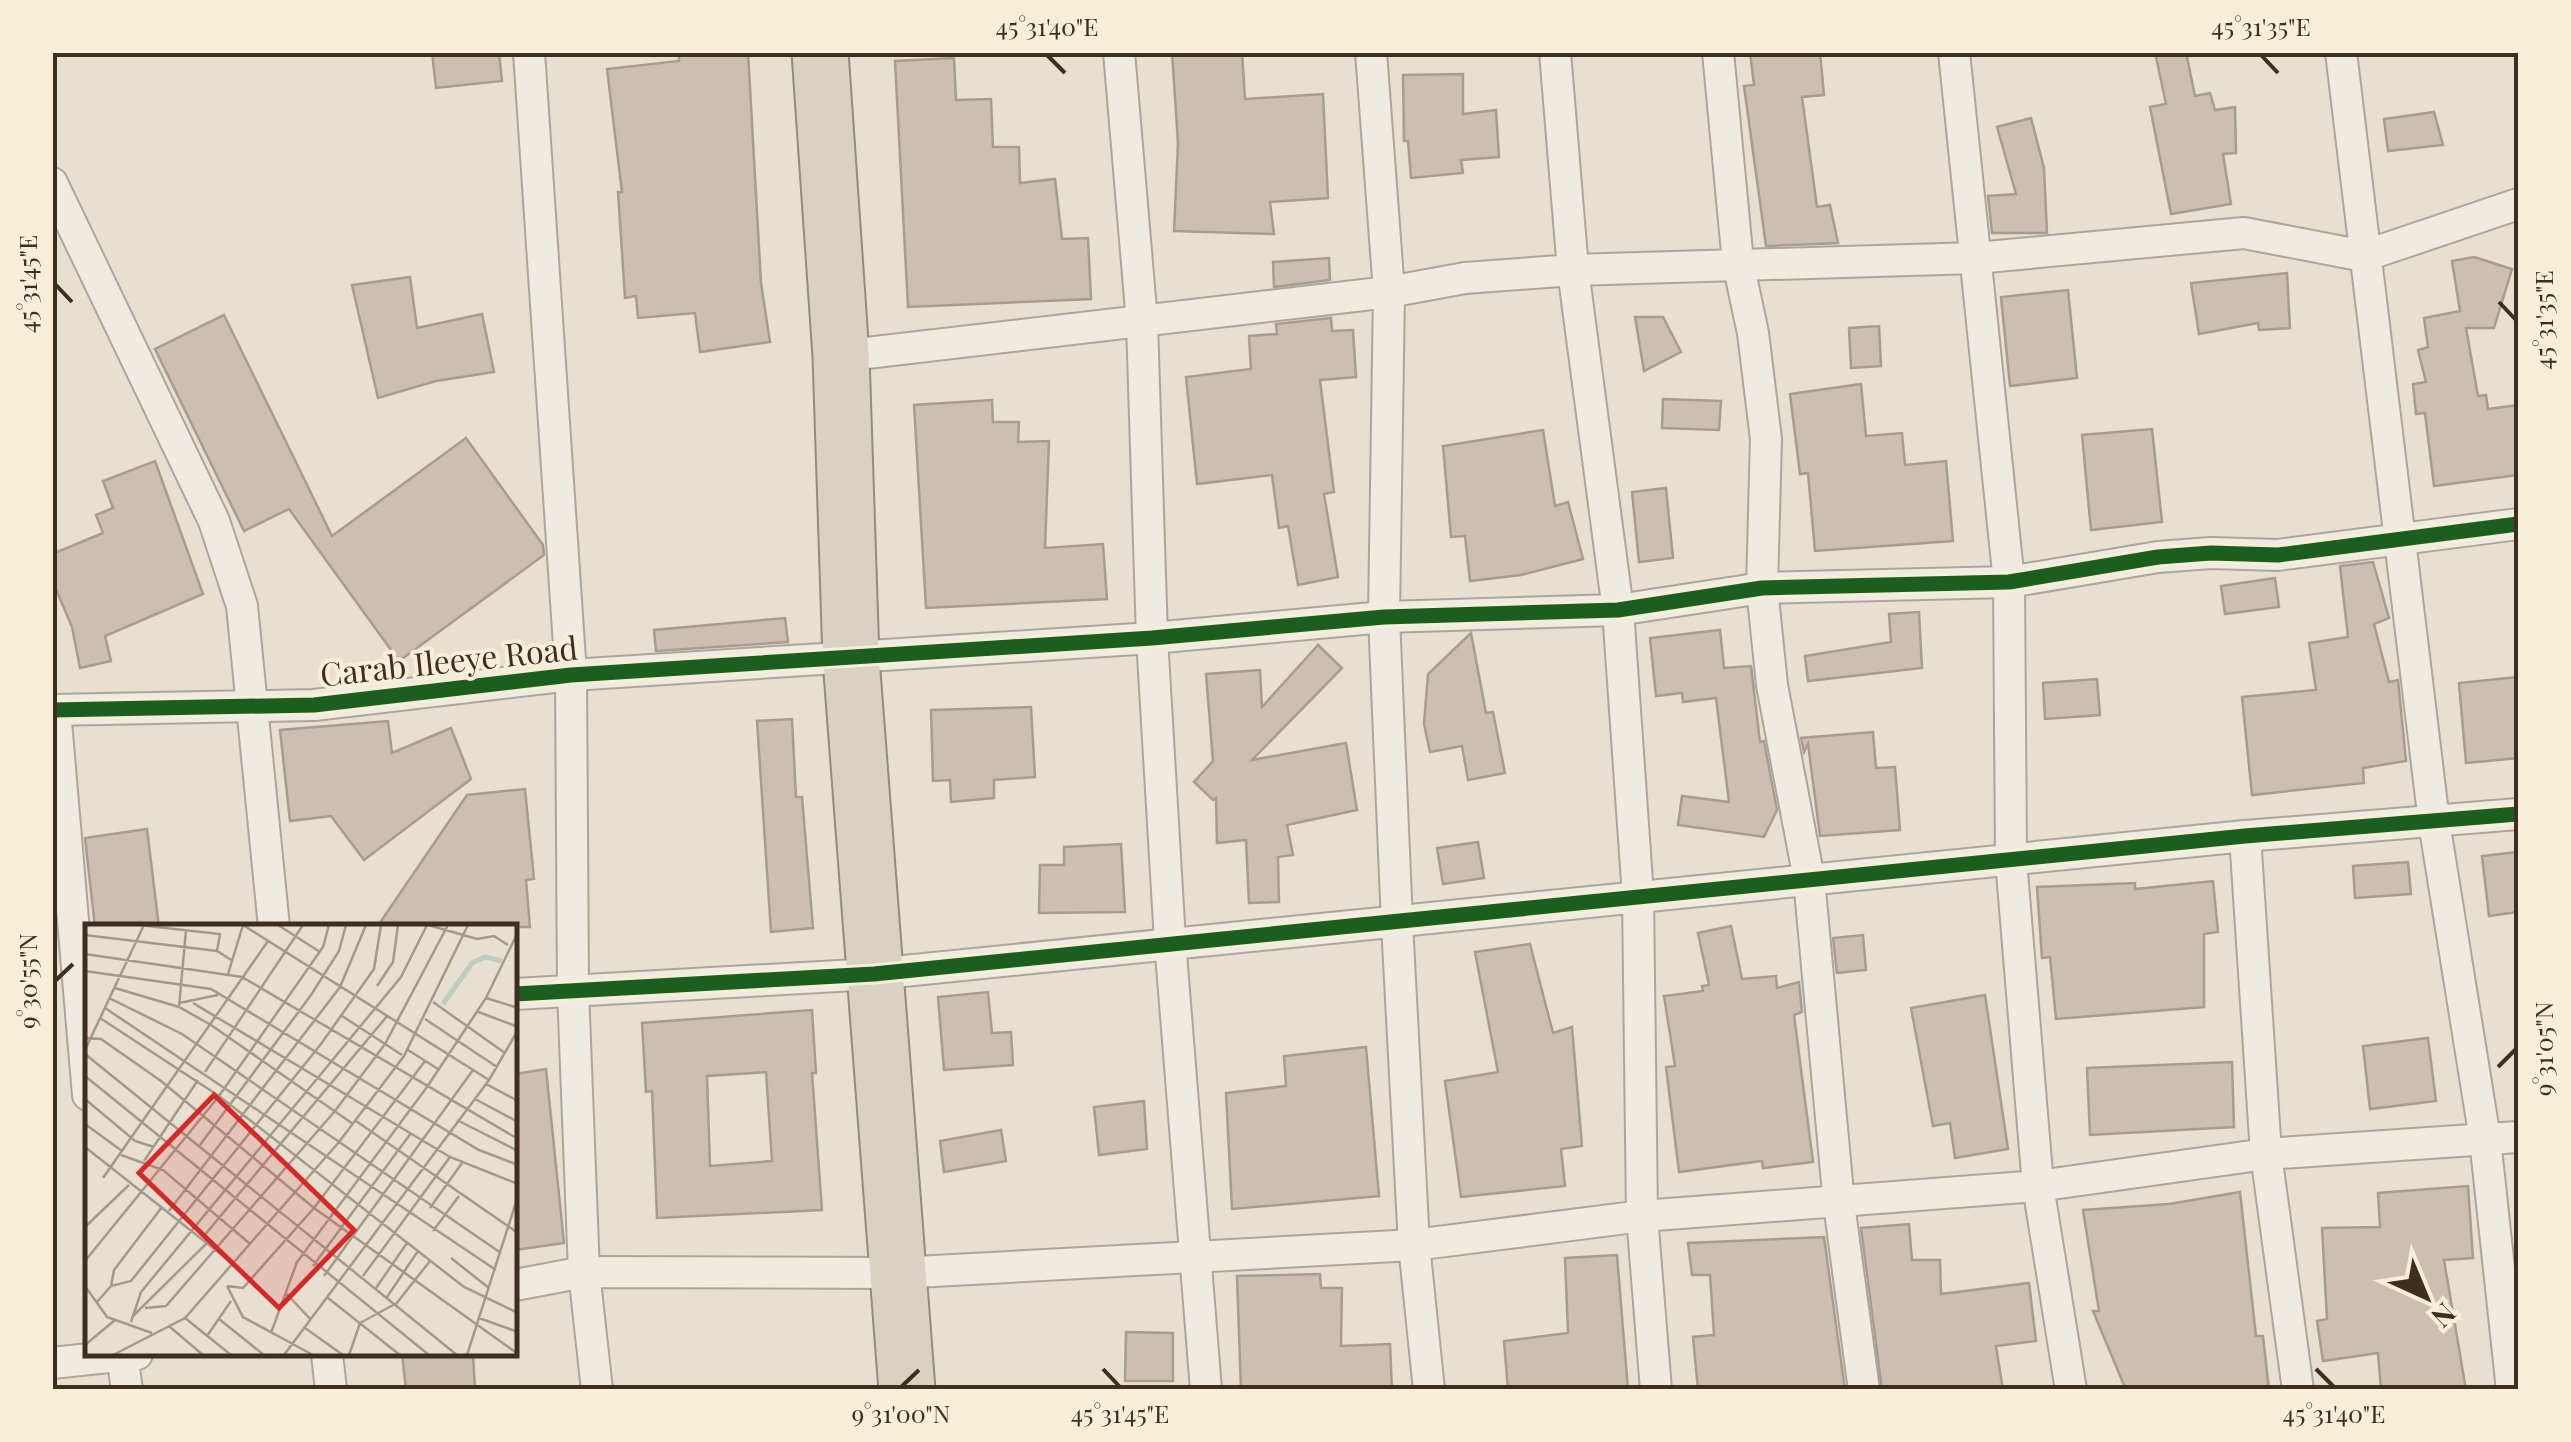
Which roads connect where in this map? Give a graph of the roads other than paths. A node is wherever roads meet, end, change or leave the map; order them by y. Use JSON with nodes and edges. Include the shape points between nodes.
{"nodes":[{"id":1,"x":530,"y":52,"type":"edge"},
{"id":2,"x":820,"y":52,"type":"edge"},
{"id":3,"x":1118,"y":52,"type":"edge"},
{"id":4,"x":1370,"y":52,"type":"edge"},
{"id":5,"x":1554,"y":52,"type":"edge"},
{"id":6,"x":1718,"y":52,"type":"edge"},
{"id":7,"x":1954,"y":52,"type":"edge"},
{"id":8,"x":2341,"y":52,"type":"edge"},
{"id":9,"x":52,"y":183,"type":"edge"},
{"id":10,"x":2518,"y":204,"type":"edge"},
{"id":11,"x":58,"y":212,"type":"edge"},
{"id":12,"x":2364,"y":256,"type":"junction"},
{"id":13,"x":1976,"y":258,"type":"junction"},
{"id":14,"x":1738,"y":263,"type":"junction"},
{"id":15,"x":1573,"y":270,"type":"junction"},
{"id":16,"x":1389,"y":292,"type":"junction"},
{"id":17,"x":1142,"y":322,"type":"junction"},
{"id":18,"x":841,"y":356,"type":"junction"},
{"id":19,"x":2518,"y":524,"type":"edge"},
{"id":20,"x":2399,"y":540,"type":"junction"},
{"id":21,"x":2009,"y":582,"type":"junction"},
{"id":22,"x":1762,"y":588,"type":"junction"},
{"id":23,"x":1618,"y":610,"type":"junction"},
{"id":24,"x":1384,"y":617,"type":"junction"},
{"id":25,"x":1152,"y":638,"type":"junction"},
{"id":26,"x":851,"y":659,"type":"junction"},
{"id":27,"x":571,"y":675,"type":"junction"},
{"id":28,"x":251,"y":704,"type":"junction"},
{"id":29,"x":54,"y":710,"type":"edge"},
{"id":30,"x":2518,"y":814,"type":"edge"},
{"id":31,"x":2434,"y":822,"type":"junction"},
{"id":32,"x":2245,"y":836,"type":"junction"},
{"id":33,"x":2011,"y":860,"type":"junction"},
{"id":34,"x":1809,"y":880,"type":"junction"},
{"id":35,"x":1638,"y":896,"type":"junction"},
{"id":36,"x":1397,"y":923,"type":"junction"},
{"id":37,"x":274,"y":924,"type":"edge"},
{"id":38,"x":1170,"y":942,"type":"junction"},
{"id":39,"x":874,"y":974,"type":"junction"},
{"id":40,"x":573,"y":990,"type":"junction"},
{"id":41,"x":518,"y":994,"type":"edge"},
{"id":42,"x":73,"y":1025,"type":"edge"},
{"id":43,"x":85,"y":1081,"type":"edge"},
{"id":44,"x":2518,"y":1137,"type":"edge"},
{"id":45,"x":2485,"y":1139,"type":"junction"},
{"id":46,"x":2266,"y":1154,"type":"junction"},
{"id":47,"x":2038,"y":1186,"type":"junction"},
{"id":48,"x":1839,"y":1204,"type":"junction"},
{"id":49,"x":1642,"y":1216,"type":"junction"},
{"id":50,"x":1414,"y":1245,"type":"junction"},
{"id":51,"x":1198,"y":1258,"type":"junction"},
{"id":52,"x":584,"y":1272,"type":"junction"},
{"id":53,"x":897,"y":1273,"type":"junction"},
{"id":54,"x":518,"y":1283,"type":"edge"},
{"id":55,"x":108,"y":1357,"type":"edge"},
{"id":56,"x":127,"y":1357,"type":"edge"},
{"id":57,"x":327,"y":1357,"type":"edge"},
{"id":58,"x":52,"y":1363,"type":"edge"},
{"id":59,"x":127,"y":1390,"type":"edge"},
{"id":60,"x":331,"y":1390,"type":"edge"},
{"id":61,"x":597,"y":1390,"type":"edge"},
{"id":62,"x":907,"y":1390,"type":"edge"},
{"id":63,"x":1206,"y":1390,"type":"edge"},
{"id":64,"x":1429,"y":1390,"type":"edge"},
{"id":65,"x":1656,"y":1390,"type":"edge"},
{"id":66,"x":1864,"y":1390,"type":"edge"},
{"id":67,"x":2072,"y":1390,"type":"edge"},
{"id":68,"x":2298,"y":1390,"type":"edge"},
{"id":69,"x":2512,"y":1390,"type":"edge"}],
"edges":[{"from":1,"to":27,"type":"street"},
{"from":2,"to":18,"type":"highway"},
{"from":3,"to":17,"type":"street"},
{"from":4,"to":16,"type":"street"},
{"from":5,"to":15,"type":"street"},
{"from":6,"to":14,"type":"street"},
{"from":7,"to":13,"type":"street"},
{"from":8,"to":12,"type":"street"},
{"from":9,"to":11,"type":"street"},
{"from":10,"to":12,"type":"street"},
{"from":11,"to":28,"type":"street","via":[[214,520],[242,606]]},
{"from":12,"to":13,"type":"street","via":[[2244,233]]},
{"from":12,"to":20,"type":"street"},
{"from":13,"to":14,"type":"street"},
{"from":13,"to":21,"type":"street"},
{"from":14,"to":15,"type":"street"},
{"from":14,"to":22,"type":"street","via":[[1766,439]]},
{"from":15,"to":16,"type":"street"},
{"from":15,"to":23,"type":"street"},
{"from":16,"to":17,"type":"street"},
{"from":16,"to":24,"type":"street"},
{"from":17,"to":18,"type":"street"},
{"from":17,"to":25,"type":"street"},
{"from":18,"to":26,"type":"highway"},
{"from":19,"to":20,"type":"street","name":"Carab Ileeye Road"},
{"from":20,"to":21,"type":"street","name":"Carab Ileeye Road","via":[[2278,555],[2158,557]]},
{"from":20,"to":31,"type":"street"},
{"from":21,"to":22,"type":"street","name":"Carab Ileeye Road"},
{"from":21,"to":33,"type":"street"},
{"from":22,"to":23,"type":"street","name":"Carab Ileeye Road"},
{"from":22,"to":34,"type":"street","via":[[1772,685]]},
{"from":23,"to":24,"type":"street","name":"Carab Ileeye Road"},
{"from":23,"to":35,"type":"street"},
{"from":24,"to":25,"type":"street","name":"Carab Ileeye Road"},
{"from":24,"to":36,"type":"street"},
{"from":25,"to":26,"type":"street","name":"Carab Ileeye Road"},
{"from":25,"to":38,"type":"street"},
{"from":26,"to":27,"type":"street","name":"Carab Ileeye Road"},
{"from":26,"to":39,"type":"highway"},
{"from":27,"to":28,"type":"street","name":"Carab Ileeye Road","via":[[314,705]]},
{"from":27,"to":40,"type":"street"},
{"from":28,"to":29,"type":"street","name":"Carab Ileeye Road"},
{"from":28,"to":37,"type":"street"},
{"from":29,"to":42,"type":"street"},
{"from":30,"to":31,"type":"street"},
{"from":31,"to":32,"type":"street"},
{"from":31,"to":45,"type":"street"},
{"from":32,"to":33,"type":"street"},
{"from":32,"to":46,"type":"street"},
{"from":33,"to":34,"type":"street"},
{"from":33,"to":47,"type":"street"},
{"from":34,"to":35,"type":"street"},
{"from":34,"to":48,"type":"street"},
{"from":35,"to":36,"type":"street"},
{"from":35,"to":49,"type":"street"},
{"from":36,"to":38,"type":"street"},
{"from":36,"to":50,"type":"street"},
{"from":38,"to":39,"type":"street"},
{"from":38,"to":51,"type":"street"},
{"from":39,"to":40,"type":"street"},
{"from":39,"to":53,"type":"highway"},
{"from":40,"to":41,"type":"street"},
{"from":40,"to":52,"type":"street"},
{"from":42,"to":43,"type":"street"},
{"from":44,"to":45,"type":"street"},
{"from":45,"to":46,"type":"street"},
{"from":45,"to":69,"type":"street"},
{"from":46,"to":47,"type":"street"},
{"from":46,"to":68,"type":"street"},
{"from":47,"to":48,"type":"street"},
{"from":47,"to":67,"type":"street"},
{"from":48,"to":49,"type":"street"},
{"from":48,"to":66,"type":"street"},
{"from":49,"to":50,"type":"street"},
{"from":49,"to":65,"type":"street"},
{"from":50,"to":51,"type":"street"},
{"from":50,"to":64,"type":"street"},
{"from":51,"to":53,"type":"street"},
{"from":51,"to":63,"type":"street"},
{"from":52,"to":53,"type":"street"},
{"from":52,"to":54,"type":"street"},
{"from":52,"to":61,"type":"street"},
{"from":53,"to":62,"type":"highway"},
{"from":55,"to":58,"type":"street"},
{"from":56,"to":59,"type":"street"},
{"from":57,"to":60,"type":"street"}]}
